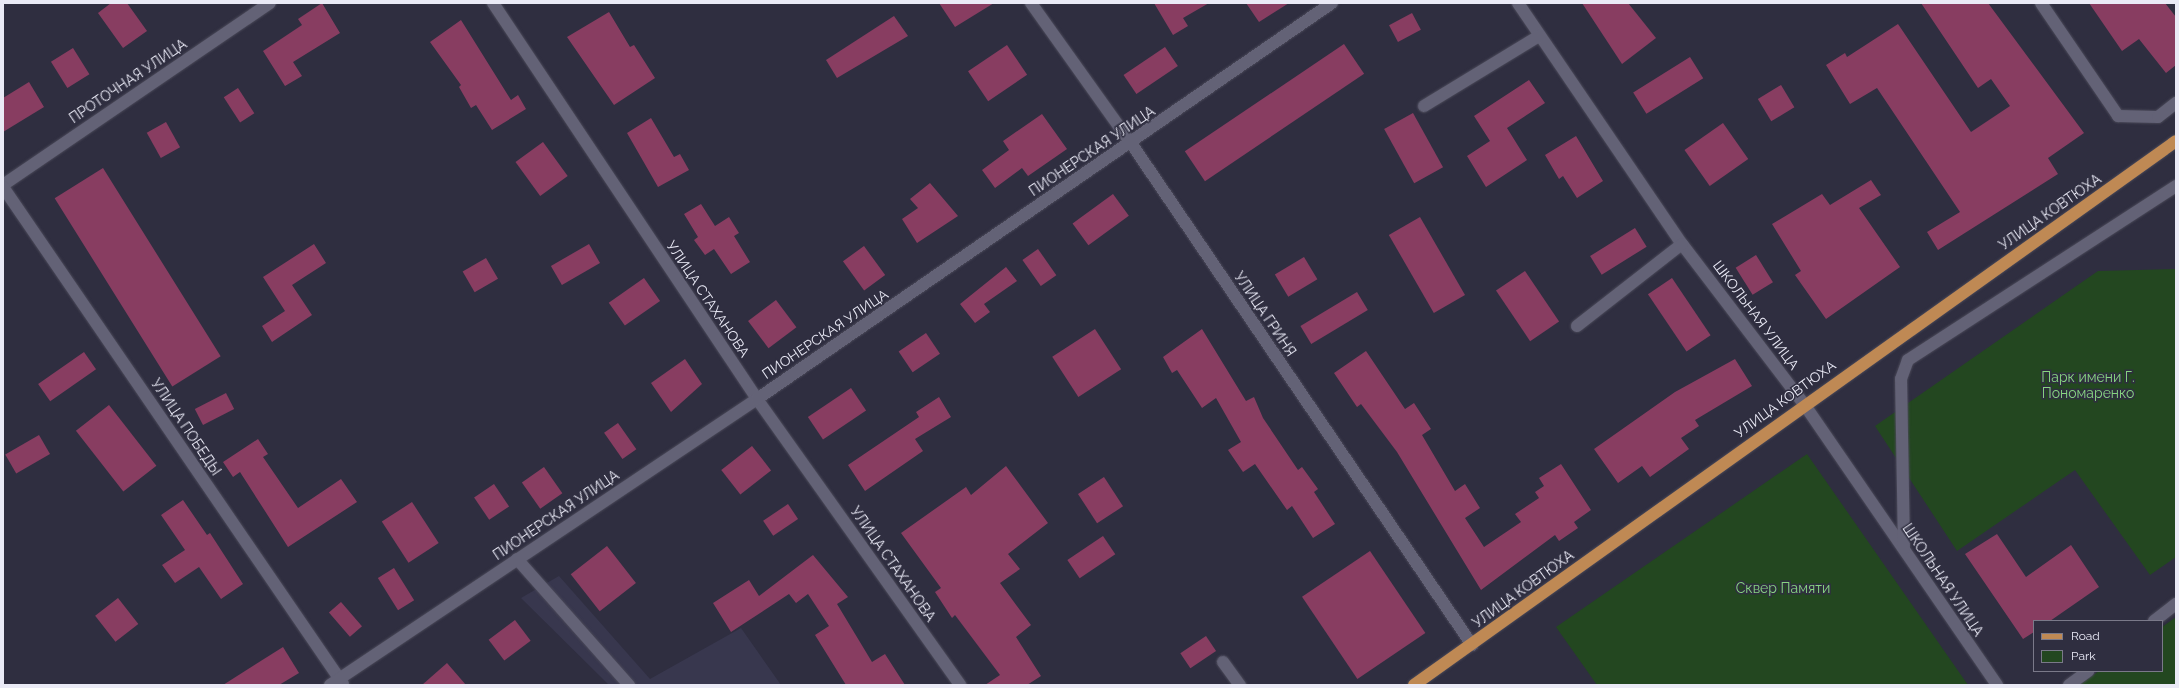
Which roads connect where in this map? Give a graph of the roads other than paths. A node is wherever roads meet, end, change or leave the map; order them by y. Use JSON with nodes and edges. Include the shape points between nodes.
{"nodes":[{"id":1,"x":270,"y":3,"type":"edge"},
{"id":2,"x":493,"y":3,"type":"edge"},
{"id":3,"x":1031,"y":3,"type":"edge"},
{"id":4,"x":1332,"y":3,"type":"edge"},
{"id":5,"x":1518,"y":3,"type":"edge"},
{"id":6,"x":2041,"y":3,"type":"edge"},
{"id":7,"x":1539,"y":36,"type":"junction"},
{"id":8,"x":2176,"y":103,"type":"edge"},
{"id":9,"x":1424,"y":106,"type":"dead end"},
{"id":10,"x":2176,"y":141,"type":"edge"},
{"id":11,"x":1131,"y":143,"type":"junction"},
{"id":12,"x":3,"y":186,"type":"edge"},
{"id":13,"x":2176,"y":187,"type":"edge"},
{"id":14,"x":1682,"y":244,"type":"junction"},
{"id":15,"x":1577,"y":326,"type":"dead end"},
{"id":16,"x":757,"y":399,"type":"junction"},
{"id":17,"x":1804,"y":404,"type":"junction"},
{"id":18,"x":1904,"y":548,"type":"junction"},
{"id":19,"x":517,"y":559,"type":"junction"},
{"id":20,"x":2176,"y":604,"type":"edge"},
{"id":21,"x":2155,"y":620,"type":"edge"},
{"id":22,"x":1472,"y":644,"type":"junction"},
{"id":23,"x":1223,"y":662,"type":"dead end"},
{"id":24,"x":2087,"y":672,"type":"edge"},
{"id":25,"x":338,"y":683,"type":"edge"},
{"id":26,"x":629,"y":685,"type":"edge"},
{"id":27,"x":960,"y":685,"type":"edge"},
{"id":28,"x":1240,"y":685,"type":"edge"},
{"id":29,"x":1414,"y":685,"type":"edge"},
{"id":30,"x":1997,"y":685,"type":"edge"},
{"id":31,"x":2069,"y":685,"type":"edge"}],
"edges":[{"from":1,"to":12,"type":"street","name":"ПРОТОЧНАЯ УЛИЦА"},
{"from":2,"to":16,"type":"street","name":"УЛИЦА СТАХАНОВА"},
{"from":3,"to":11,"type":"street","name":"УЛИЦА ГРИНЯ"},
{"from":4,"to":11,"type":"street","name":"ПИОНЕРСКАЯ УЛИЦА"},
{"from":5,"to":7,"type":"street","name":"ШКОЛЬНАЯ УЛИЦА"},
{"from":6,"to":8,"type":"street","via":[[2118,116],[2158,117]]},
{"from":7,"to":9,"type":"street"},
{"from":7,"to":14,"type":"street","name":"ШКОЛЬНАЯ УЛИЦА"},
{"from":10,"to":17,"type":"main road","name":"УЛИЦА КОВТЮХА"},
{"from":11,"to":16,"type":"street","name":"ПИОНЕРСКАЯ УЛИЦА"},
{"from":11,"to":22,"type":"street","name":"УЛИЦА ГРИНЯ"},
{"from":12,"to":25,"type":"street","name":"УЛИЦА ПОБЕДЫ"},
{"from":13,"to":18,"type":"street","via":[[1908,360],[1901,379]]},
{"from":14,"to":15,"type":"street"},
{"from":14,"to":17,"type":"street","name":"ШКОЛЬНАЯ УЛИЦА"},
{"from":16,"to":19,"type":"street","name":"ПИОНЕРСКАЯ УЛИЦА"},
{"from":16,"to":27,"type":"street","name":"УЛИЦА СТАХАНОВА"},
{"from":17,"to":18,"type":"street","name":"ШКОЛЬНАЯ УЛИЦА"},
{"from":17,"to":22,"type":"main road","name":"УЛИЦА КОВТЮХА"},
{"from":18,"to":30,"type":"street","name":"ШКОЛЬНАЯ УЛИЦА"},
{"from":19,"to":25,"type":"street","name":"ПИОНЕРСКАЯ УЛИЦА"},
{"from":19,"to":26,"type":"street"},
{"from":20,"to":21,"type":"street"},
{"from":22,"to":29,"type":"main road","name":"УЛИЦА КОВТЮХА"},
{"from":23,"to":28,"type":"street"},
{"from":24,"to":31,"type":"street"}]}
